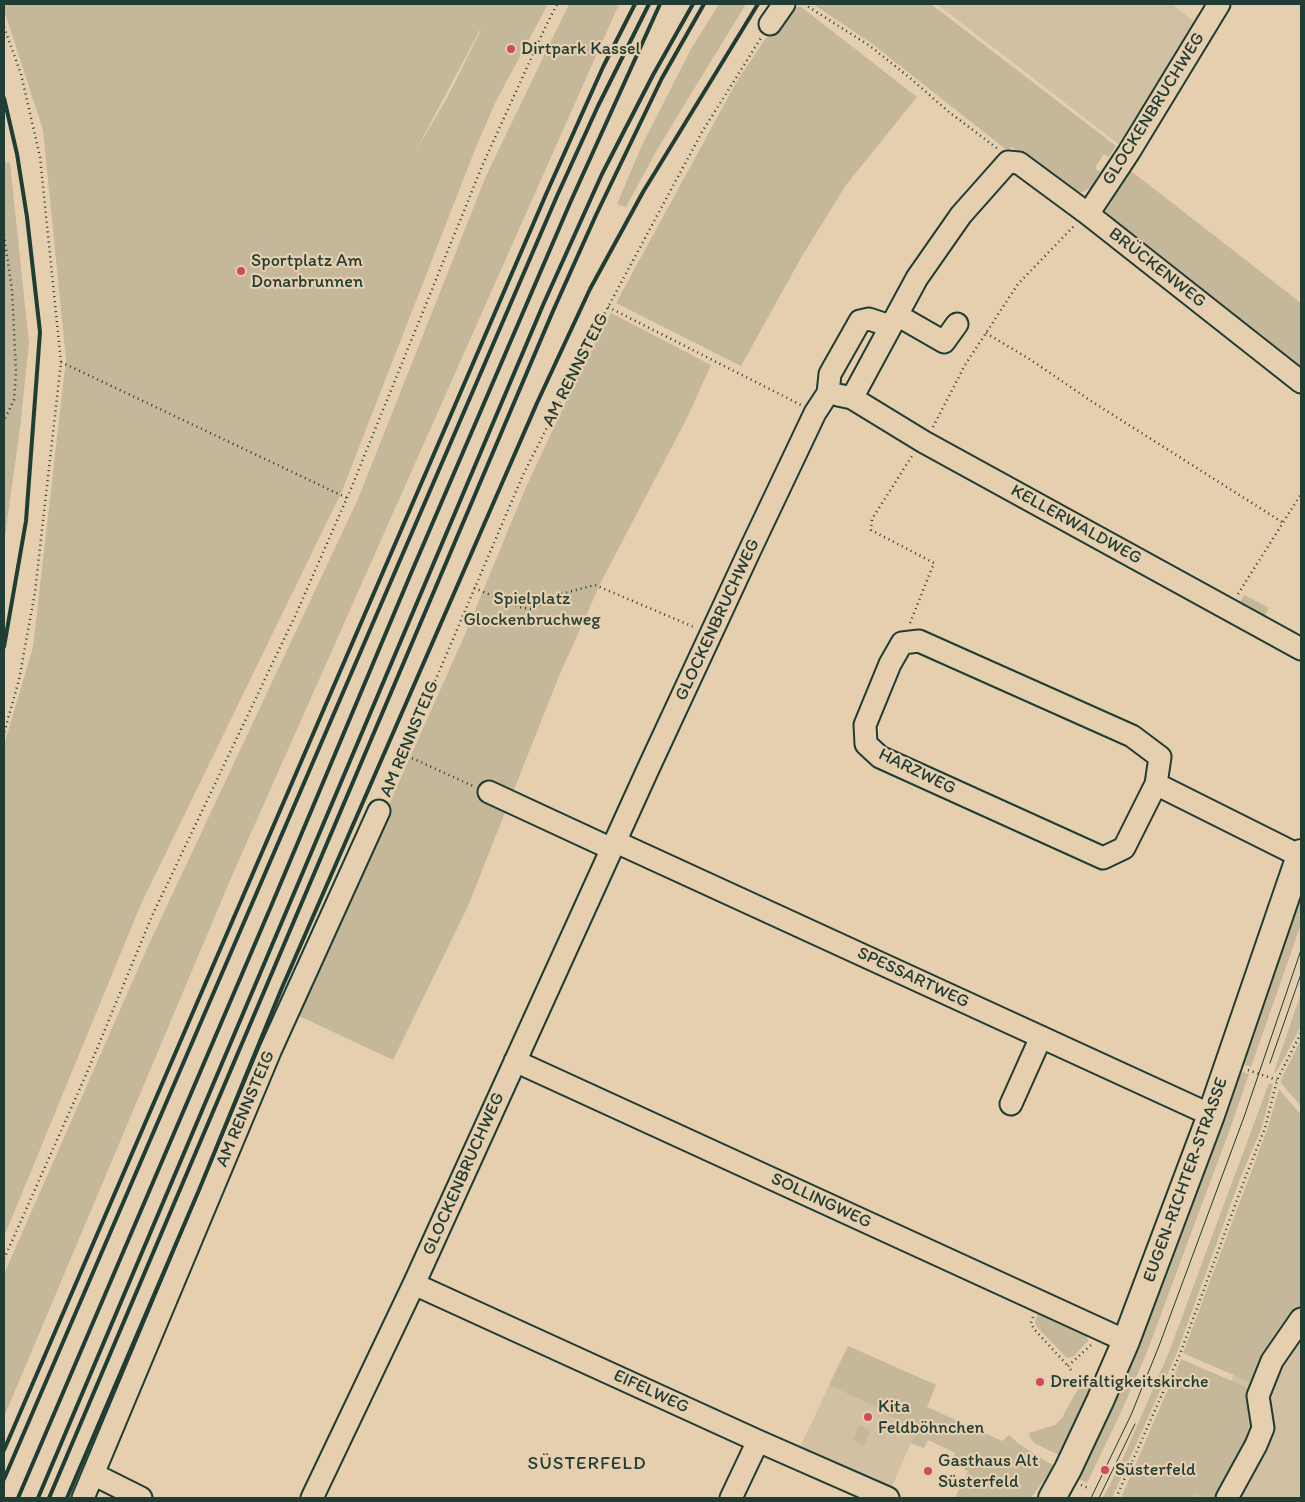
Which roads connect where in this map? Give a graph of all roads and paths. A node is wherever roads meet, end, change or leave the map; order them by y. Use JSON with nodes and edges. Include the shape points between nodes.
{"nodes":[{"id":1,"x":557,"y":4,"type":"edge"},
{"id":2,"x":784,"y":4,"type":"edge"},
{"id":3,"x":804,"y":4,"type":"edge"},
{"id":4,"x":1219,"y":4,"type":"edge"},
{"id":5,"x":770,"y":24,"type":"joint"},
{"id":6,"x":4,"y":27,"type":"edge"},
{"id":7,"x":1008,"y":162,"type":"junction"},
{"id":8,"x":1088,"y":214,"type":"junction"},
{"id":9,"x":4,"y":235,"type":"edge"},
{"id":10,"x":608,"y":307,"type":"junction"},
{"id":11,"x":894,"y":321,"type":"junction"},
{"id":12,"x":957,"y":324,"type":"dead end"},
{"id":13,"x":986,"y":333,"type":"junction"},
{"id":14,"x":61,"y":362,"type":"junction"},
{"id":15,"x":1301,"y":382,"type":"edge"},
{"id":16,"x":828,"y":393,"type":"junction"},
{"id":17,"x":852,"y":398,"type":"junction"},
{"id":18,"x":815,"y":413,"type":"junction"},
{"id":19,"x":4,"y":420,"type":"edge"},
{"id":20,"x":924,"y":442,"type":"junction"},
{"id":21,"x":1301,"y":494,"type":"edge"},
{"id":22,"x":347,"y":498,"type":"junction"},
{"id":23,"x":1282,"y":522,"type":"junction"},
{"id":24,"x":474,"y":588,"type":"junction"},
{"id":25,"x":1228,"y":610,"type":"junction"},
{"id":26,"x":712,"y":635,"type":"junction"},
{"id":27,"x":902,"y":643,"type":"junction"},
{"id":28,"x":1301,"y":650,"type":"edge"},
{"id":29,"x":4,"y":733,"type":"edge"},
{"id":30,"x":403,"y":753,"type":"junction"},
{"id":31,"x":1156,"y":784,"type":"junction"},
{"id":32,"x":489,"y":792,"type":"joint"},
{"id":33,"x":379,"y":811,"type":"joint"},
{"id":34,"x":614,"y":845,"type":"junction"},
{"id":35,"x":1301,"y":855,"type":"edge"},
{"id":36,"x":1301,"y":1033,"type":"edge"},
{"id":37,"x":1041,"y":1037,"type":"junction"},
{"id":38,"x":515,"y":1062,"type":"junction"},
{"id":39,"x":1229,"y":1063,"type":"junction"},
{"id":40,"x":1277,"y":1080,"type":"junction"},
{"id":41,"x":1011,"y":1104,"type":"dead end"},
{"id":42,"x":1211,"y":1115,"type":"junction"},
{"id":43,"x":4,"y":1259,"type":"edge"},
{"id":44,"x":414,"y":1284,"type":"junction"},
{"id":45,"x":1038,"y":1301,"type":"junction"},
{"id":46,"x":1301,"y":1319,"type":"edge"},
{"id":47,"x":1102,"y":1330,"type":"junction"},
{"id":48,"x":1126,"y":1341,"type":"junction"},
{"id":49,"x":1068,"y":1366,"type":"junction"},
{"id":50,"x":1071,"y":1370,"type":"dead end"},
{"id":51,"x":758,"y":1441,"type":"junction"},
{"id":52,"x":93,"y":1474,"type":"junction"},
{"id":53,"x":83,"y":1498,"type":"edge"},
{"id":54,"x":141,"y":1498,"type":"edge"},
{"id":55,"x":312,"y":1498,"type":"edge"},
{"id":56,"x":731,"y":1498,"type":"edge"},
{"id":57,"x":888,"y":1498,"type":"edge"},
{"id":58,"x":1052,"y":1498,"type":"edge"},
{"id":59,"x":1116,"y":1498,"type":"edge"},
{"id":60,"x":1227,"y":1498,"type":"edge"}],
"edges":[{"from":1,"to":22,"type":"path","via":[[483,164]]},
{"from":2,"to":5,"type":"street"},
{"from":3,"to":7,"type":"path","via":[[870,46],[1001,152]]},
{"from":4,"to":8,"type":"street","name":"GLOCKENBRUCHWEG"},
{"from":5,"to":10,"type":"path","name":"AM RENNSTEIG","via":[[702,132]]},
{"from":6,"to":14,"type":"path","via":[[21,74],[40,158]]},
{"from":7,"to":8,"type":"street","name":"BRÜCKENWEG","via":[[1019,163]]},
{"from":7,"to":11,"type":"street","via":[[961,215],[917,278]]},
{"from":8,"to":13,"type":"path","via":[[1018,284]]},
{"from":8,"to":15,"type":"street","name":"BRÜCKENWEG"},
{"from":9,"to":19,"type":"path","via":[[12,290],[16,372],[14,400]]},
{"from":10,"to":18,"type":"path"},
{"from":10,"to":24,"type":"path","name":"AM RENNSTEIG","via":[[523,475]]},
{"from":11,"to":12,"type":"street","via":[[944,342]]},
{"from":11,"to":16,"type":"street","name":"GLOCKENBRUCHWEG","via":[[860,321],[830,374]]},
{"from":11,"to":17,"type":"street"},
{"from":13,"to":20,"type":"path"},
{"from":13,"to":23,"type":"path"},
{"from":14,"to":22,"type":"path"},
{"from":14,"to":29,"type":"path","via":[[35,592],[19,680]]},
{"from":16,"to":17,"type":"street"},
{"from":16,"to":18,"type":"street","name":"GLOCKENBRUCHWEG"},
{"from":17,"to":20,"type":"street","name":"KELLERWALDWEG"},
{"from":18,"to":26,"type":"street","name":"GLOCKENBRUCHWEG"},
{"from":20,"to":25,"type":"street","name":"KELLERWALDWEG"},
{"from":20,"to":27,"type":"path","via":[[872,519],[871,530],[934,563]]},
{"from":21,"to":23,"type":"path"},
{"from":22,"to":43,"type":"path","via":[[296,614],[152,916]]},
{"from":23,"to":25,"type":"path"},
{"from":24,"to":26,"type":"path","via":[[531,609],[557,595],[595,585]]},
{"from":24,"to":30,"type":"path","name":"AM RENNSTEIG"},
{"from":25,"to":28,"type":"street","name":"KELLERWALDWEG"},
{"from":26,"to":34,"type":"street","name":"GLOCKENBRUCHWEG"},
{"from":27,"to":31,"type":"street","name":"HARZWEG","via":[[919,641],[1132,736],[1160,757]]},
{"from":27,"to":31,"type":"street","name":"HARZWEG","via":[[865,725],[866,744],[880,757],[1102,858],[1124,848]]},
{"from":30,"to":32,"type":"path"},
{"from":30,"to":33,"type":"path","name":"AM RENNSTEIG"},
{"from":31,"to":35,"type":"street"},
{"from":32,"to":34,"type":"street"},
{"from":33,"to":52,"type":"street","name":"AM RENNSTEIG","via":[[271,1049]]},
{"from":34,"to":37,"type":"street","name":"SPESSARTWEG"},
{"from":34,"to":38,"type":"street","name":"GLOCKENBRUCHWEG"},
{"from":35,"to":39,"type":"main road","name":"EUGEN-RICHTER-STRASSE"},
{"from":36,"to":40,"type":"path"},
{"from":37,"to":41,"type":"street"},
{"from":37,"to":42,"type":"street","name":"SPESSARTWEG"},
{"from":38,"to":44,"type":"street","name":"GLOCKENBRUCHWEG","via":[[432,1221]]},
{"from":38,"to":45,"type":"street","name":"SOLLINGWEG"},
{"from":39,"to":40,"type":"path"},
{"from":39,"to":42,"type":"main road","name":"EUGEN-RICHTER-STRASSE"},
{"from":40,"to":59,"type":"path","via":[[1265,1128],[1180,1354]]},
{"from":42,"to":48,"type":"main road","name":"EUGEN-RICHTER-STRASSE"},
{"from":44,"to":51,"type":"street","name":"EIFELWEG"},
{"from":44,"to":55,"type":"street","name":"GLOCKENBRUCHWEG"},
{"from":45,"to":47,"type":"street","name":"SOLLINGWEG"},
{"from":45,"to":49,"type":"path","via":[[1031,1323]]},
{"from":46,"to":60,"type":"street","via":[[1272,1361],[1258,1396],[1263,1428]]},
{"from":47,"to":48,"type":"street","name":"SOLLINGWEG"},
{"from":47,"to":49,"type":"path"},
{"from":48,"to":58,"type":"main road","name":"EUGEN-RICHTER-STRASSE"},
{"from":49,"to":50,"type":"path"},
{"from":51,"to":56,"type":"street"},
{"from":51,"to":57,"type":"street","name":"EIFELWEG"},
{"from":52,"to":53,"type":"street","name":"AM RENNSTEIG"},
{"from":52,"to":54,"type":"street"}]}
